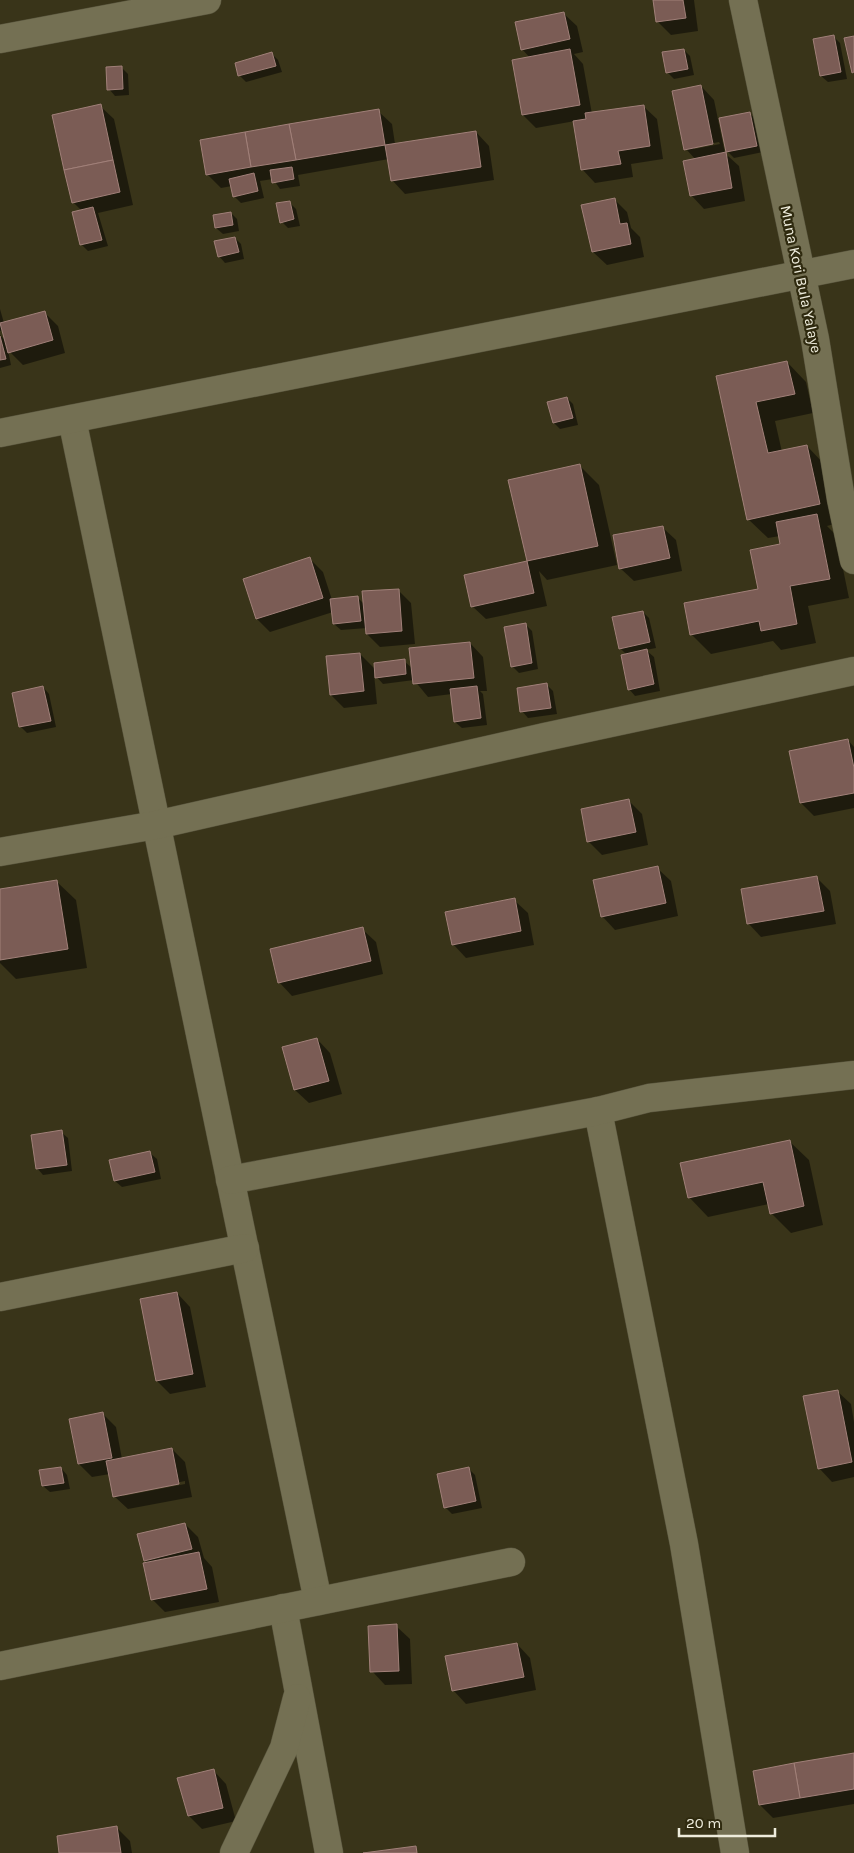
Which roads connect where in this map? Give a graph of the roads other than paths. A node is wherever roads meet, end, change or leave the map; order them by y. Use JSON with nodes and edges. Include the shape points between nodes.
{"nodes":[{"id":1,"x":207,"y":0,"type":"edge"},
{"id":2,"x":743,"y":0,"type":"edge"},
{"id":3,"x":0,"y":39,"type":"edge"},
{"id":4,"x":854,"y":264,"type":"edge"},
{"id":5,"x":801,"y":275,"type":"junction"},
{"id":6,"x":72,"y":419,"type":"junction"},
{"id":7,"x":0,"y":433,"type":"edge"},
{"id":8,"x":854,"y":560,"type":"edge"},
{"id":9,"x":854,"y":671,"type":"edge"},
{"id":10,"x":156,"y":825,"type":"junction"},
{"id":11,"x":0,"y":852,"type":"edge"},
{"id":12,"x":854,"y":1075,"type":"edge"},
{"id":13,"x":598,"y":1111,"type":"junction"},
{"id":14,"x":230,"y":1180,"type":"junction"},
{"id":15,"x":245,"y":1248,"type":"junction"},
{"id":16,"x":0,"y":1297,"type":"edge"},
{"id":17,"x":511,"y":1562,"type":"dead end"},
{"id":18,"x":318,"y":1601,"type":"junction"},
{"id":19,"x":283,"y":1608,"type":"junction"},
{"id":20,"x":0,"y":1666,"type":"edge"},
{"id":21,"x":299,"y":1692,"type":"junction"},
{"id":22,"x":234,"y":1853,"type":"edge"},
{"id":23,"x":328,"y":1853,"type":"edge"},
{"id":24,"x":735,"y":1853,"type":"edge"}],
"edges":[{"from":1,"to":3,"type":"street"},
{"from":2,"to":5,"type":"street","name":"Muna Kori Bula Yalaye"},
{"from":4,"to":5,"type":"street"},
{"from":5,"to":6,"type":"street"},
{"from":5,"to":8,"type":"street","name":"Muna Kori Bula Yalaye"},
{"from":6,"to":7,"type":"street"},
{"from":6,"to":10,"type":"street"},
{"from":9,"to":10,"type":"street"},
{"from":10,"to":11,"type":"street"},
{"from":10,"to":14,"type":"street"},
{"from":12,"to":13,"type":"street","via":[[649,1098]]},
{"from":13,"to":14,"type":"street"},
{"from":13,"to":24,"type":"street","via":[[684,1544]]},
{"from":14,"to":15,"type":"street"},
{"from":15,"to":16,"type":"street"},
{"from":15,"to":18,"type":"street"},
{"from":17,"to":18,"type":"street"},
{"from":18,"to":19,"type":"street"},
{"from":19,"to":20,"type":"street"},
{"from":19,"to":21,"type":"street"},
{"from":21,"to":22,"type":"street","via":[[284,1748]]},
{"from":21,"to":23,"type":"street"}]}
